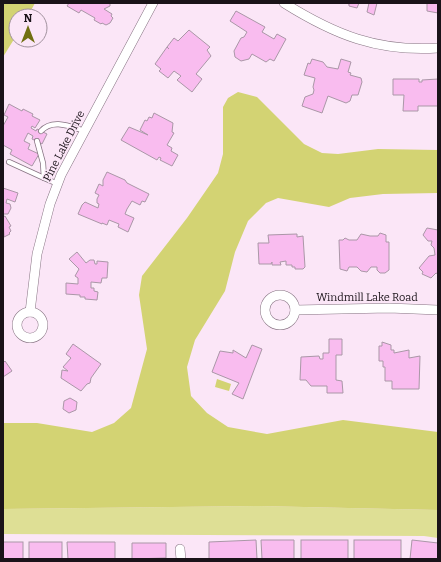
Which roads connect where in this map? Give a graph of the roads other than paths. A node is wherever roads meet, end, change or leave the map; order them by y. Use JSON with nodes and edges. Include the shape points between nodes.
{"nodes":[{"id":1,"x":153,"y":3,"type":"edge"},
{"id":2,"x":284,"y":3,"type":"edge"},
{"id":3,"x":438,"y":48,"type":"edge"},
{"id":4,"x":41,"y":131,"type":"dead end"},
{"id":5,"x":85,"y":131,"type":"junction"},
{"id":6,"x":37,"y":141,"type":"dead end"},
{"id":7,"x":10,"y":162,"type":"dead end"},
{"id":8,"x":44,"y":178,"type":"junction"},
{"id":9,"x":58,"y":184,"type":"junction"},
{"id":10,"x":295,"y":310,"type":"dead end"},
{"id":11,"x":438,"y":310,"type":"edge"},
{"id":12,"x":30,"y":312,"type":"dead end"},
{"id":13,"x":180,"y":549,"type":"dead end"},
{"id":14,"x":181,"y":559,"type":"edge"}],
"edges":[{"from":1,"to":5,"type":"street","name":"Pine Lake Drive"},
{"from":2,"to":3,"type":"street","via":[[308,18],[363,42],[405,49]]},
{"from":4,"to":5,"type":"lane","via":[[48,125],[58,124]]},
{"from":5,"to":9,"type":"street","name":"Pine Lake Drive"},
{"from":6,"to":8,"type":"lane","via":[[44,163]]},
{"from":7,"to":8,"type":"lane"},
{"from":8,"to":9,"type":"lane"},
{"from":9,"to":12,"type":"street","name":"Pine Lake Drive","via":[[37,254]]},
{"from":10,"to":11,"type":"street","name":"Windmill Lake Road"},
{"from":13,"to":14,"type":"street"}]}
